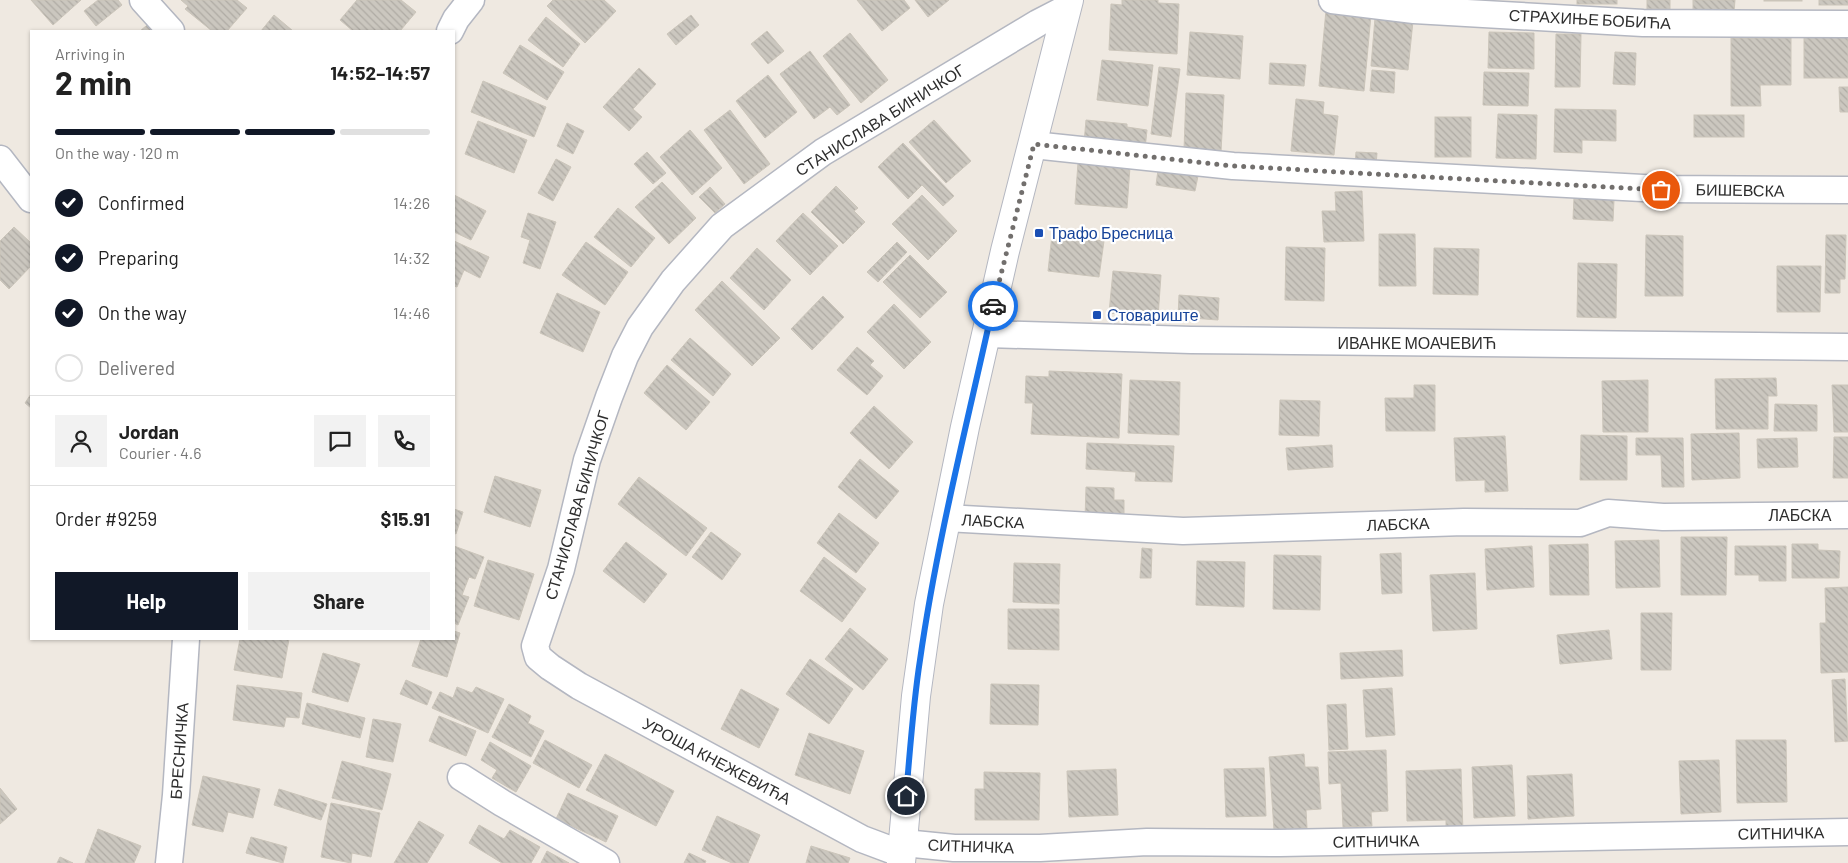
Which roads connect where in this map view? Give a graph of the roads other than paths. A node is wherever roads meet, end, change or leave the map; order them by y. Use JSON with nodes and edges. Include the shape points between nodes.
{"nodes":[{"id":1,"x":143,"y":0,"type":"edge"},
{"id":2,"x":471,"y":0,"type":"edge"},
{"id":3,"x":1332,"y":0,"type":"edge"},
{"id":4,"x":1068,"y":4,"type":"edge"},
{"id":5,"x":1848,"y":24,"type":"edge"},
{"id":6,"x":170,"y":30,"type":"edge"},
{"id":7,"x":450,"y":30,"type":"edge"},
{"id":8,"x":1034,"y":144,"type":"junction"},
{"id":9,"x":0,"y":159,"type":"edge"},
{"id":10,"x":1848,"y":190,"type":"edge"},
{"id":11,"x":30,"y":198,"type":"edge"},
{"id":12,"x":987,"y":334,"type":"junction"},
{"id":13,"x":1848,"y":347,"type":"edge"},
{"id":14,"x":1848,"y":515,"type":"edge"},
{"id":15,"x":946,"y":518,"type":"junction"},
{"id":16,"x":186,"y":640,"type":"edge"},
{"id":17,"x":538,"y":657,"type":"joint"},
{"id":18,"x":461,"y":776,"type":"dead end"},
{"id":19,"x":1848,"y":832,"type":"edge"},
{"id":20,"x":902,"y":853,"type":"edge"},
{"id":21,"x":169,"y":863,"type":"edge"},
{"id":22,"x":606,"y":863,"type":"edge"}],
"edges":[{"from":1,"to":6,"type":"street"},
{"from":2,"to":7,"type":"street"},
{"from":3,"to":5,"type":"street","name":"СТРАХИЊЕ БОБИЋА","via":[[1414,10],[1643,23]]},
{"from":4,"to":8,"type":"street"},
{"from":4,"to":17,"type":"street","name":"СТАНИСЛАВА БИНИЧКОГ","via":[[823,152],[722,226],[673,281],[636,334],[596,432],[561,570],[535,646]]},
{"from":8,"to":10,"type":"street","name":"БИШЕВСКА","via":[[1233,166],[1661,190]]},
{"from":8,"to":12,"type":"street"},
{"from":9,"to":11,"type":"street"},
{"from":12,"to":13,"type":"street","name":"ИВАНКЕ МОАЧЕВИЋ","via":[[1211,341]]},
{"from":12,"to":15,"type":"street"},
{"from":14,"to":15,"type":"street","name":"ЛАБСКА","via":[[1663,517],[1608,513],[1580,523],[1464,522],[1182,531]]},
{"from":15,"to":20,"type":"street","via":[[920,661]]},
{"from":16,"to":21,"type":"street","name":"БРЕСНИЧКА"},
{"from":17,"to":20,"type":"street","name":"УРОША КНЕЖЕВИЋА","via":[[579,686],[766,788],[862,839]]},
{"from":18,"to":22,"type":"street"},
{"from":19,"to":20,"type":"street","name":"СИТНИЧКА","via":[[1147,842],[1040,848],[954,848]]}]}
